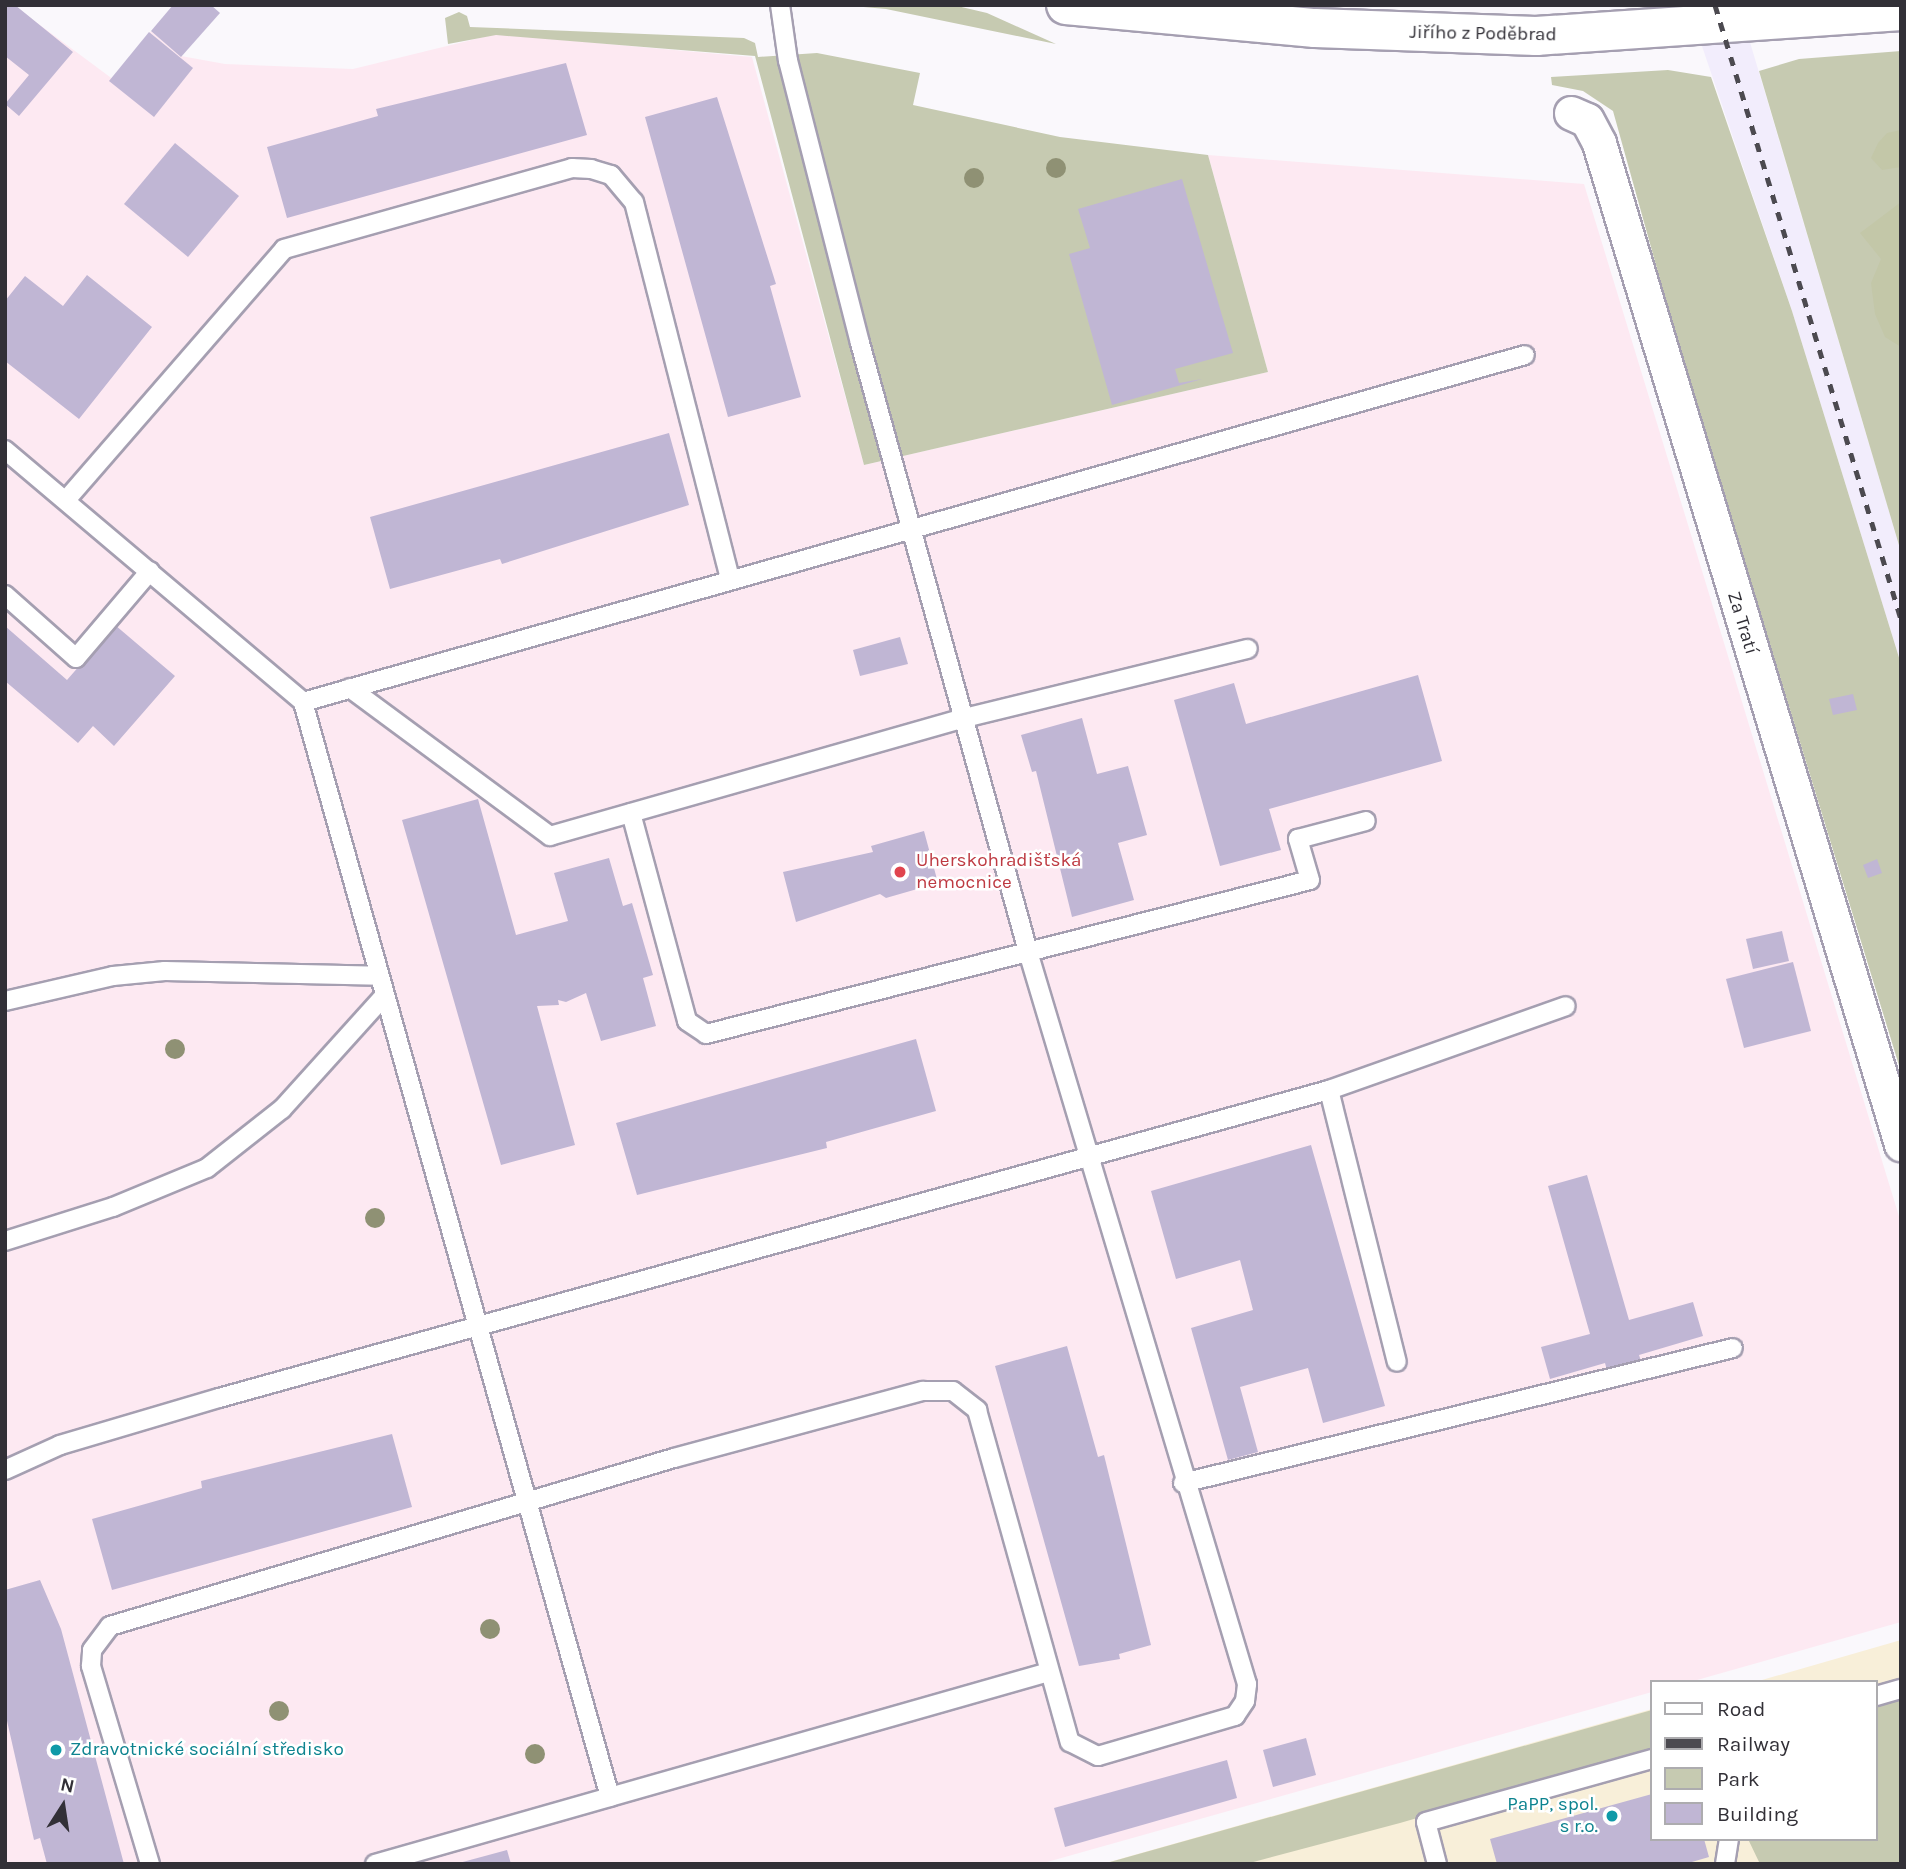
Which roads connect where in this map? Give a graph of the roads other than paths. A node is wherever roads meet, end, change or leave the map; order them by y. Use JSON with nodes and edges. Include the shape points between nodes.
{"nodes":[{"id":1,"x":780,"y":5,"type":"edge"},
{"id":2,"x":1066,"y":5,"type":"edge"},
{"id":3,"x":1901,"y":11,"type":"edge"},
{"id":4,"x":1571,"y":113,"type":"dead end"},
{"id":5,"x":1525,"y":355,"type":"dead end"},
{"id":6,"x":5,"y":450,"type":"edge"},
{"id":7,"x":66,"y":500,"type":"junction"},
{"id":8,"x":912,"y":527,"type":"junction"},
{"id":9,"x":150,"y":571,"type":"junction"},
{"id":10,"x":730,"y":578,"type":"junction"},
{"id":11,"x":5,"y":596,"type":"edge"},
{"id":12,"x":1248,"y":649,"type":"dead end"},
{"id":13,"x":350,"y":688,"type":"junction"},
{"id":14,"x":303,"y":702,"type":"junction"},
{"id":15,"x":964,"y":718,"type":"junction"},
{"id":16,"x":631,"y":813,"type":"junction"},
{"id":17,"x":1366,"y":821,"type":"dead end"},
{"id":18,"x":1030,"y":955,"type":"junction"},
{"id":19,"x":379,"y":975,"type":"junction"},
{"id":20,"x":384,"y":996,"type":"junction"},
{"id":21,"x":5,"y":1001,"type":"edge"},
{"id":22,"x":1566,"y":1006,"type":"dead end"},
{"id":23,"x":1329,"y":1090,"type":"junction"},
{"id":24,"x":1901,"y":1144,"type":"edge"},
{"id":25,"x":1088,"y":1158,"type":"junction"},
{"id":26,"x":5,"y":1241,"type":"edge"},
{"id":27,"x":481,"y":1324,"type":"junction"},
{"id":28,"x":1733,"y":1348,"type":"dead end"},
{"id":29,"x":1397,"y":1362,"type":"dead end"},
{"id":30,"x":5,"y":1470,"type":"edge"},
{"id":31,"x":1183,"y":1483,"type":"junction"},
{"id":32,"x":530,"y":1501,"type":"junction"},
{"id":33,"x":1048,"y":1672,"type":"junction"},
{"id":34,"x":1901,"y":1689,"type":"edge"},
{"id":35,"x":1878,"y":1695,"type":"edge"},
{"id":36,"x":1650,"y":1760,"type":"edge"},
{"id":37,"x":611,"y":1797,"type":"junction"},
{"id":38,"x":1730,"y":1841,"type":"edge"},
{"id":39,"x":150,"y":1864,"type":"edge"},
{"id":40,"x":374,"y":1864,"type":"edge"},
{"id":41,"x":1437,"y":1864,"type":"edge"},
{"id":42,"x":1725,"y":1864,"type":"edge"}],
"edges":[{"from":1,"to":8,"type":"lane","via":[[788,61]]},
{"from":2,"to":3,"type":"street","name":"Jiřího z Poděbrad","via":[[1315,28],[1536,36]]},
{"from":4,"to":24,"type":"street","name":"Za Tratí","via":[[1587,120],[1599,143]]},
{"from":5,"to":8,"type":"lane"},
{"from":6,"to":7,"type":"lane"},
{"from":7,"to":9,"type":"lane"},
{"from":7,"to":10,"type":"lane","via":[[284,248],[572,168],[591,169],[611,175],[634,202]]},
{"from":8,"to":10,"type":"lane"},
{"from":8,"to":15,"type":"lane"},
{"from":9,"to":11,"type":"lane","via":[[76,658]]},
{"from":9,"to":14,"type":"lane"},
{"from":10,"to":13,"type":"lane"},
{"from":12,"to":15,"type":"lane"},
{"from":13,"to":14,"type":"lane"},
{"from":13,"to":16,"type":"lane","via":[[550,836]]},
{"from":14,"to":19,"type":"lane"},
{"from":15,"to":16,"type":"lane"},
{"from":15,"to":18,"type":"lane"},
{"from":16,"to":18,"type":"lane","via":[[687,1021],[706,1034]]},
{"from":17,"to":18,"type":"lane","via":[[1298,839],[1310,880]]},
{"from":18,"to":25,"type":"lane"},
{"from":19,"to":20,"type":"lane"},
{"from":19,"to":21,"type":"lane","via":[[165,971],[113,976]]},
{"from":20,"to":26,"type":"lane","via":[[282,1109],[207,1168],[113,1207]]},
{"from":20,"to":27,"type":"lane"},
{"from":22,"to":23,"type":"lane"},
{"from":23,"to":25,"type":"lane"},
{"from":23,"to":29,"type":"lane"},
{"from":25,"to":27,"type":"lane"},
{"from":25,"to":31,"type":"lane"},
{"from":27,"to":30,"type":"lane","via":[[60,1445]]},
{"from":27,"to":32,"type":"lane"},
{"from":28,"to":31,"type":"lane"},
{"from":31,"to":33,"type":"lane","via":[[1247,1684],[1241,1710],[1222,1720],[1087,1754],[1066,1735]]},
{"from":32,"to":33,"type":"lane","via":[[923,1391],[953,1391],[977,1410]]},
{"from":32,"to":37,"type":"lane"},
{"from":32,"to":39,"type":"lane","via":[[124,1619],[104,1631],[92,1650],[91,1666]]},
{"from":33,"to":37,"type":"lane"},
{"from":34,"to":35,"type":"lane"},
{"from":36,"to":41,"type":"lane","via":[[1426,1822]]},
{"from":37,"to":40,"type":"lane"},
{"from":38,"to":42,"type":"lane"}]}
